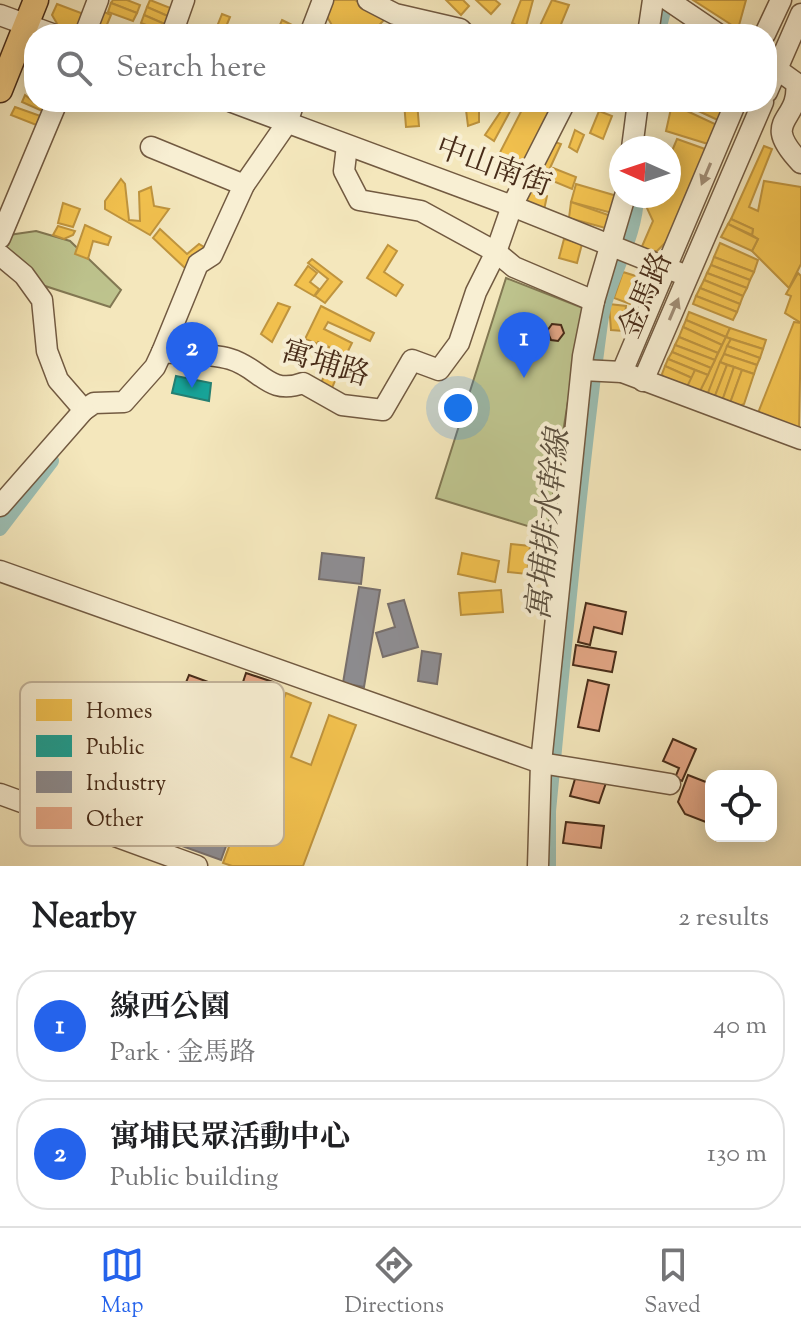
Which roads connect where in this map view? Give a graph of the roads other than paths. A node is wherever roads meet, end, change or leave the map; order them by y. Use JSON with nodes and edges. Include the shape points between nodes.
{"nodes":[{"id":1,"x":36,"y":0,"type":"edge"},
{"id":2,"x":98,"y":0,"type":"edge"},
{"id":3,"x":184,"y":0,"type":"edge"},
{"id":4,"x":323,"y":0,"type":"edge"},
{"id":5,"x":368,"y":0,"type":"edge"},
{"id":6,"x":781,"y":0,"type":"edge"},
{"id":7,"x":665,"y":1,"type":"edge"},
{"id":8,"x":14,"y":14,"type":"edge"},
{"id":9,"x":801,"y":14,"type":"edge"},
{"id":10,"x":33,"y":24,"type":"edge"},
{"id":11,"x":89,"y":24,"type":"edge"},
{"id":12,"x":176,"y":24,"type":"edge"},
{"id":13,"x":314,"y":24,"type":"edge"},
{"id":14,"x":438,"y":24,"type":"edge"},
{"id":15,"x":653,"y":24,"type":"edge"},
{"id":16,"x":702,"y":24,"type":"edge"},
{"id":17,"x":770,"y":24,"type":"edge"},
{"id":18,"x":0,"y":45,"type":"edge"},
{"id":19,"x":777,"y":56,"type":"edge"},
{"id":20,"x":777,"y":69,"type":"edge"},
{"id":21,"x":0,"y":90,"type":"edge"},
{"id":22,"x":53,"y":112,"type":"edge"},
{"id":23,"x":258,"y":112,"type":"edge"},
{"id":24,"x":291,"y":112,"type":"edge"},
{"id":25,"x":560,"y":112,"type":"edge"},
{"id":26,"x":637,"y":112,"type":"edge"},
{"id":27,"x":732,"y":112,"type":"edge"},
{"id":28,"x":759,"y":112,"type":"edge"},
{"id":29,"x":287,"y":123,"type":"junction"},
{"id":30,"x":634,"y":136,"type":"edge"},
{"id":31,"x":347,"y":146,"type":"junction"},
{"id":32,"x":151,"y":147,"type":"dead end"},
{"id":33,"x":801,"y":163,"type":"edge"},
{"id":34,"x":244,"y":185,"type":"junction"},
{"id":35,"x":512,"y":206,"type":"junction"},
{"id":36,"x":622,"y":208,"type":"edge"},
{"id":37,"x":0,"y":238,"type":"edge"},
{"id":38,"x":611,"y":246,"type":"junction"},
{"id":39,"x":496,"y":252,"type":"junction"},
{"id":40,"x":0,"y":255,"type":"edge"},
{"id":41,"x":667,"y":267,"type":"junction"},
{"id":42,"x":687,"y":276,"type":"junction"},
{"id":43,"x":594,"y":301,"type":"junction"},
{"id":44,"x":162,"y":352,"type":"junction"},
{"id":45,"x":582,"y":370,"type":"junction"},
{"id":46,"x":613,"y":372,"type":"junction"},
{"id":47,"x":643,"y":381,"type":"junction"},
{"id":48,"x":84,"y":410,"type":"junction"},
{"id":49,"x":801,"y":439,"type":"edge"},
{"id":50,"x":0,"y":506,"type":"edge"},
{"id":51,"x":0,"y":571,"type":"edge"},
{"id":52,"x":541,"y":763,"type":"junction"},
{"id":53,"x":670,"y":784,"type":"dead end"},
{"id":54,"x":0,"y":794,"type":"edge"},
{"id":55,"x":20,"y":801,"type":"edge"},
{"id":56,"x":142,"y":846,"type":"edge"},
{"id":57,"x":197,"y":866,"type":"edge"},
{"id":58,"x":538,"y":866,"type":"edge"}],
"edges":[{"from":1,"to":8,"type":"main road"},
{"from":2,"to":11,"type":"street"},
{"from":3,"to":12,"type":"street"},
{"from":4,"to":13,"type":"street"},
{"from":5,"to":14,"type":"street","via":[[395,14]]},
{"from":6,"to":17,"type":"street"},
{"from":7,"to":15,"type":"street"},
{"from":7,"to":16,"type":"street"},
{"from":8,"to":10,"type":"street"},
{"from":8,"to":18,"type":"main road"},
{"from":8,"to":21,"type":"main road"},
{"from":9,"to":19,"type":"street"},
{"from":20,"to":33,"type":"street","via":[[796,83],[796,100],[781,128],[783,140]]},
{"from":22,"to":37,"type":"street"},
{"from":23,"to":29,"type":"street","name":"中山南街"},
{"from":24,"to":29,"type":"street"},
{"from":25,"to":35,"type":"street","name":"寓埔路"},
{"from":26,"to":30,"type":"street"},
{"from":27,"to":41,"type":"street","name":"金馬路","one_way":true},
{"from":28,"to":42,"type":"street","name":"金馬路"},
{"from":29,"to":31,"type":"street","name":"中山南街"},
{"from":29,"to":34,"type":"street"},
{"from":31,"to":35,"type":"street","name":"中山南街"},
{"from":31,"to":39,"type":"street","via":[[344,171],[359,200],[421,211]]},
{"from":32,"to":34,"type":"street"},
{"from":34,"to":44,"type":"street","via":[[212,255],[198,264]]},
{"from":35,"to":38,"type":"street","name":"中山南街"},
{"from":35,"to":39,"type":"street","name":"寓埔路"},
{"from":36,"to":38,"type":"street"},
{"from":38,"to":41,"type":"street","name":"中山南街"},
{"from":38,"to":43,"type":"street"},
{"from":39,"to":43,"type":"street","via":[[514,267]]},
{"from":39,"to":44,"type":"street","name":"寓埔路","via":[[459,343],[439,370],[412,360],[383,410],[342,405],[303,383],[287,389],[273,385],[228,358]]},
{"from":40,"to":48,"type":"street","via":[[42,300],[47,351],[58,380]]},
{"from":41,"to":42,"type":"street","name":"中山南街"},
{"from":41,"to":46,"type":"street","name":"金馬路"},
{"from":47,"to":42,"type":"street","name":"金馬路","one_way":true},
{"from":43,"to":45,"type":"street"},
{"from":44,"to":48,"type":"street","via":[[124,402],[94,403]]},
{"from":45,"to":46,"type":"street"},
{"from":45,"to":52,"type":"street"},
{"from":46,"to":47,"type":"street"},
{"from":47,"to":49,"type":"street"},
{"from":48,"to":50,"type":"street"},
{"from":51,"to":52,"type":"street"},
{"from":52,"to":53,"type":"street"},
{"from":52,"to":58,"type":"street"},
{"from":54,"to":55,"type":"street"},
{"from":56,"to":57,"type":"street"}]}
